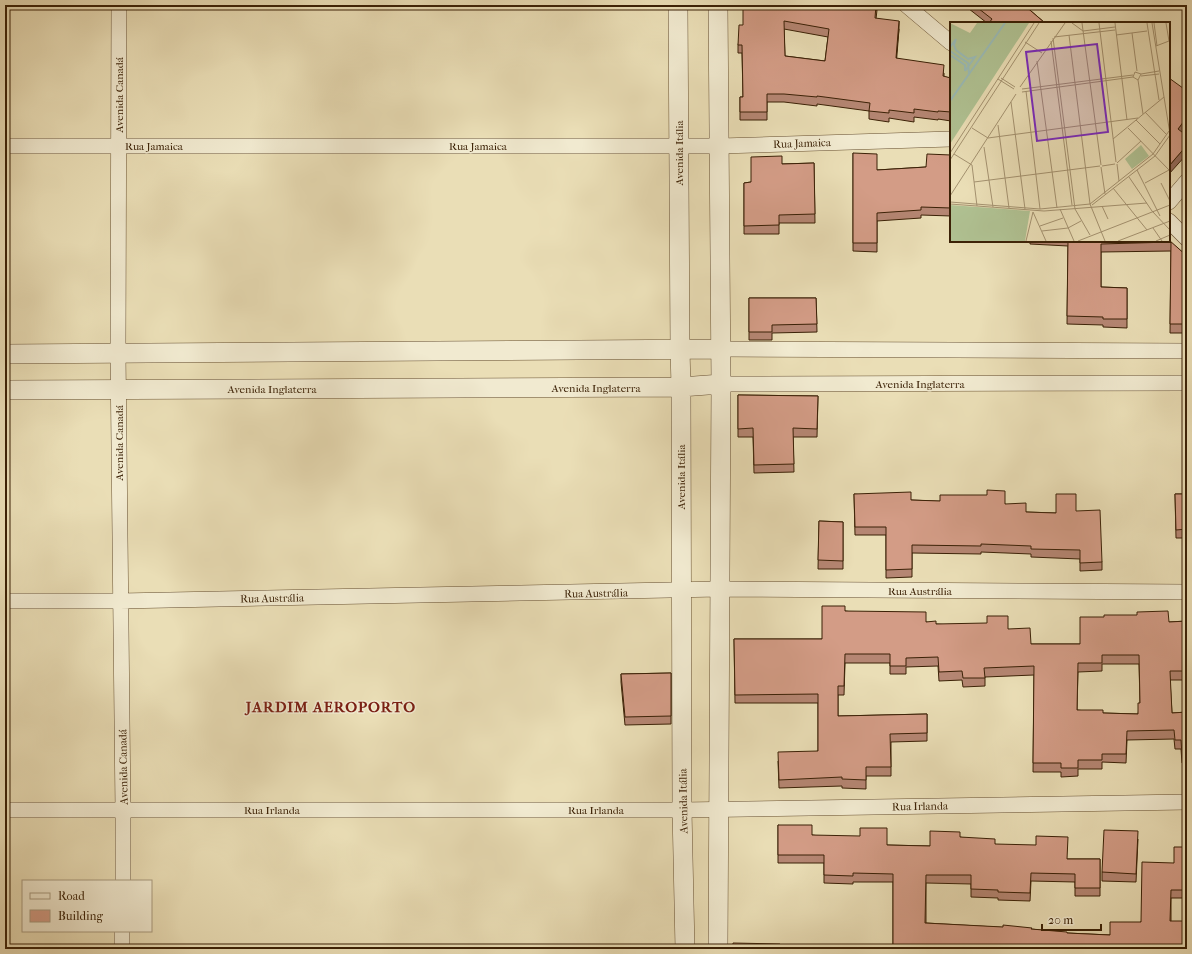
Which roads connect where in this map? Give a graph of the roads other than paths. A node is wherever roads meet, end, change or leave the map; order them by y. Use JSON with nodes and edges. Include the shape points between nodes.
{"nodes":[{"id":1,"x":119,"y":5,"type":"edge"},
{"id":2,"x":678,"y":5,"type":"edge"},
{"id":3,"x":718,"y":5,"type":"edge"},
{"id":4,"x":906,"y":5,"type":"edge"},
{"id":5,"x":950,"y":42,"type":"edge"},
{"id":6,"x":950,"y":139,"type":"edge"},
{"id":7,"x":5,"y":146,"type":"edge"},
{"id":8,"x":119,"y":146,"type":"junction"},
{"id":9,"x":679,"y":146,"type":"junction"},
{"id":10,"x":720,"y":146,"type":"junction"},
{"id":11,"x":1187,"y":181,"type":"edge"},
{"id":12,"x":1170,"y":201,"type":"edge"},
{"id":13,"x":1170,"y":222,"type":"edge"},
{"id":14,"x":1187,"y":239,"type":"edge"},
{"id":15,"x":680,"y":349,"type":"junction"},
{"id":16,"x":720,"y":349,"type":"junction"},
{"id":17,"x":1187,"y":351,"type":"edge"},
{"id":18,"x":5,"y":354,"type":"edge"},
{"id":19,"x":118,"y":354,"type":"junction"},
{"id":20,"x":721,"y":384,"type":"junction"},
{"id":21,"x":1187,"y":384,"type":"edge"},
{"id":22,"x":681,"y":387,"type":"junction"},
{"id":23,"x":5,"y":390,"type":"edge"},
{"id":24,"x":119,"y":390,"type":"junction"},
{"id":25,"x":719,"y":589,"type":"junction"},
{"id":26,"x":681,"y":591,"type":"junction"},
{"id":27,"x":1187,"y":592,"type":"edge"},
{"id":28,"x":5,"y":601,"type":"edge"},
{"id":29,"x":120,"y":601,"type":"junction"},
{"id":30,"x":1187,"y":802,"type":"edge"},
{"id":31,"x":718,"y":809,"type":"junction"},
{"id":32,"x":5,"y":810,"type":"edge"},
{"id":33,"x":123,"y":810,"type":"junction"},
{"id":34,"x":682,"y":810,"type":"junction"},
{"id":35,"x":123,"y":880,"type":"edge"},
{"id":36,"x":122,"y":932,"type":"edge"},
{"id":37,"x":122,"y":949,"type":"edge"},
{"id":38,"x":685,"y":949,"type":"edge"},
{"id":39,"x":718,"y":949,"type":"edge"}],
"edges":[{"from":1,"to":8,"type":"street","name":"Avenida Canadá"},
{"from":2,"to":9,"type":"street","name":"Avenida Itália"},
{"from":3,"to":10,"type":"street"},
{"from":4,"to":5,"type":"street"},
{"from":6,"to":10,"type":"street","name":"Rua Jamaica"},
{"from":7,"to":8,"type":"street","name":"Rua Jamaica"},
{"from":8,"to":9,"type":"street","name":"Rua Jamaica"},
{"from":8,"to":19,"type":"street","name":"Avenida Canadá"},
{"from":9,"to":10,"type":"street","name":"Rua Jamaica"},
{"from":9,"to":15,"type":"street","name":"Avenida Itália"},
{"from":10,"to":16,"type":"street"},
{"from":11,"to":12,"type":"street"},
{"from":13,"to":14,"type":"street"},
{"from":15,"to":16,"type":"street"},
{"from":15,"to":19,"type":"street"},
{"from":15,"to":22,"type":"street","name":"Avenida Itália"},
{"from":16,"to":17,"type":"street"},
{"from":16,"to":20,"type":"street"},
{"from":18,"to":19,"type":"street"},
{"from":19,"to":24,"type":"street","name":"Avenida Canadá"},
{"from":20,"to":21,"type":"street","name":"Avenida Inglaterra"},
{"from":20,"to":22,"type":"street","name":"Avenida Inglaterra"},
{"from":20,"to":25,"type":"street"},
{"from":22,"to":24,"type":"street","name":"Avenida Inglaterra"},
{"from":22,"to":26,"type":"street","name":"Avenida Itália"},
{"from":23,"to":24,"type":"street","name":"Avenida Inglaterra"},
{"from":24,"to":29,"type":"street","name":"Avenida Canadá"},
{"from":25,"to":26,"type":"street","name":"Rua Austrália"},
{"from":25,"to":27,"type":"street","name":"Rua Austrália"},
{"from":25,"to":31,"type":"street"},
{"from":26,"to":29,"type":"street","name":"Rua Austrália"},
{"from":26,"to":34,"type":"street","name":"Avenida Itália"},
{"from":28,"to":29,"type":"street","name":"Rua Austrália"},
{"from":29,"to":33,"type":"street","name":"Avenida Canadá"},
{"from":30,"to":31,"type":"street","name":"Rua Irlanda"},
{"from":31,"to":34,"type":"street","name":"Rua Irlanda"},
{"from":31,"to":39,"type":"street"},
{"from":32,"to":33,"type":"street","name":"Rua Irlanda"},
{"from":33,"to":34,"type":"street","name":"Rua Irlanda"},
{"from":33,"to":35,"type":"street","name":"Avenida Canadá"},
{"from":34,"to":38,"type":"street","name":"Avenida Itália"},
{"from":36,"to":37,"type":"street"}]}
